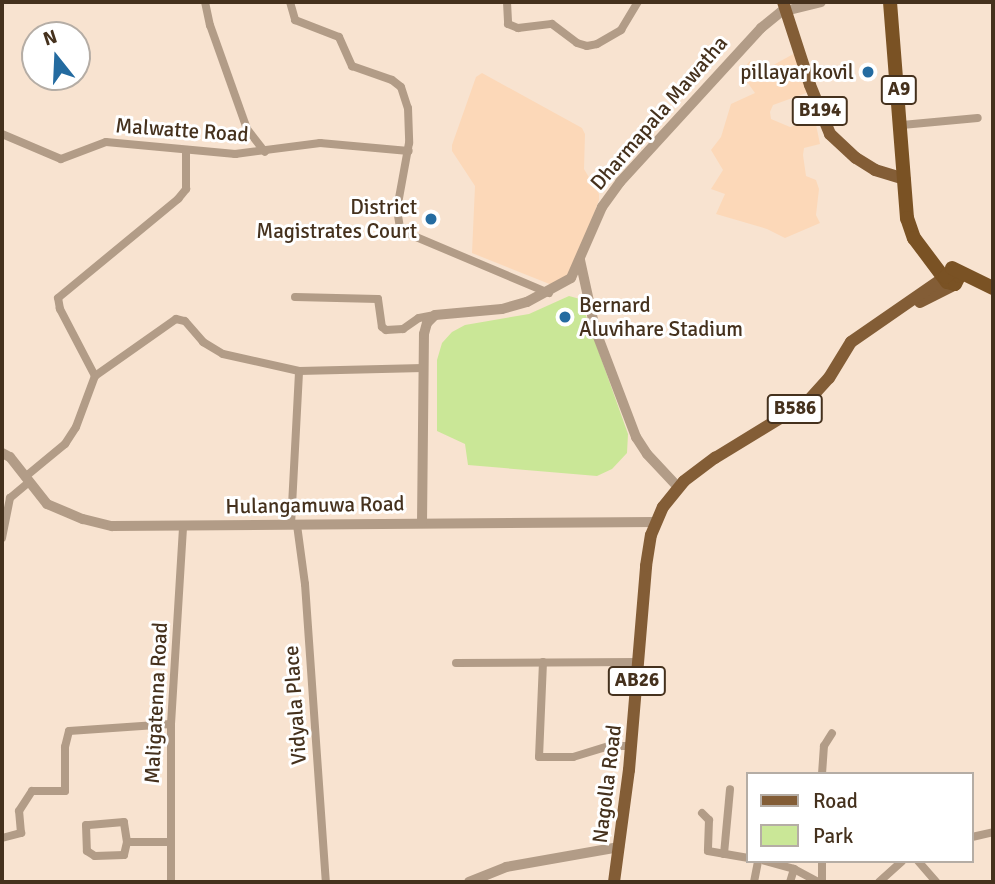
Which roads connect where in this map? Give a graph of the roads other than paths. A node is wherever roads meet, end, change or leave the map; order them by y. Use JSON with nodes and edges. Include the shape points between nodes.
{"nodes":[{"id":1,"x":205,"y":2,"type":"edge"},
{"id":2,"x":290,"y":2,"type":"edge"},
{"id":3,"x":507,"y":2,"type":"edge"},
{"id":4,"x":638,"y":2,"type":"edge"},
{"id":5,"x":821,"y":2,"type":"edge"},
{"id":6,"x":890,"y":2,"type":"edge"},
{"id":7,"x":785,"y":6,"type":"edge"},
{"id":8,"x":978,"y":118,"type":"dead end"},
{"id":9,"x":902,"y":125,"type":"junction"},
{"id":10,"x":2,"y":134,"type":"edge"},
{"id":11,"x":408,"y":151,"type":"junction"},
{"id":12,"x":186,"y":152,"type":"junction"},
{"id":13,"x":265,"y":152,"type":"junction"},
{"id":14,"x":905,"y":180,"type":"junction"},
{"id":15,"x":579,"y":257,"type":"junction"},
{"id":16,"x":952,"y":277,"type":"junction"},
{"id":17,"x":993,"y":289,"type":"edge"},
{"id":18,"x":549,"y":293,"type":"junction"},
{"id":19,"x":295,"y":298,"type":"dead end"},
{"id":20,"x":435,"y":315,"type":"junction"},
{"id":21,"x":423,"y":368,"type":"junction"},
{"id":22,"x":299,"y":371,"type":"junction"},
{"id":23,"x":95,"y":376,"type":"junction"},
{"id":24,"x":2,"y":453,"type":"edge"},
{"id":25,"x":27,"y":480,"type":"junction"},
{"id":26,"x":678,"y":487,"type":"junction"},
{"id":27,"x":656,"y":522,"type":"junction"},
{"id":28,"x":422,"y":523,"type":"junction"},
{"id":29,"x":294,"y":525,"type":"junction"},
{"id":30,"x":183,"y":526,"type":"junction"},
{"id":31,"x":2,"y":538,"type":"edge"},
{"id":32,"x":543,"y":662,"type":"junction"},
{"id":33,"x":638,"y":662,"type":"junction"},
{"id":34,"x":456,"y":663,"type":"dead end"},
{"id":35,"x":172,"y":724,"type":"junction"},
{"id":36,"x":832,"y":733,"type":"dead end"},
{"id":37,"x":631,"y":746,"type":"junction"},
{"id":38,"x":822,"y":772,"type":"edge"},
{"id":39,"x":730,"y":789,"type":"dead end"},
{"id":40,"x":702,"y":813,"type":"dead end"},
{"id":41,"x":993,"y":832,"type":"edge"},
{"id":42,"x":974,"y":837,"type":"edge"},
{"id":43,"x":2,"y":838,"type":"edge"},
{"id":44,"x":127,"y":842,"type":"junction"},
{"id":45,"x":169,"y":842,"type":"junction"},
{"id":46,"x":619,"y":847,"type":"junction"},
{"id":47,"x":724,"y":854,"type":"junction"},
{"id":48,"x":746,"y":858,"type":"edge"},
{"id":49,"x":758,"y":863,"type":"edge"},
{"id":50,"x":772,"y":863,"type":"edge"},
{"id":51,"x":822,"y":863,"type":"edge"},
{"id":52,"x":900,"y":863,"type":"edge"},
{"id":53,"x":920,"y":863,"type":"edge"},
{"id":54,"x":793,"y":869,"type":"junction"},
{"id":55,"x":171,"y":882,"type":"edge"},
{"id":56,"x":326,"y":882,"type":"edge"},
{"id":57,"x":469,"y":882,"type":"edge"},
{"id":58,"x":614,"y":882,"type":"edge"},
{"id":59,"x":754,"y":882,"type":"edge"},
{"id":60,"x":790,"y":882,"type":"edge"},
{"id":61,"x":820,"y":882,"type":"edge"},
{"id":62,"x":879,"y":882,"type":"edge"},
{"id":63,"x":936,"y":882,"type":"edge"}],
"edges":[{"from":1,"to":13,"type":"street","via":[[247,129]]},
{"from":2,"to":11,"type":"street","via":[[295,20],[339,37],[352,65],[401,87],[408,108]]},
{"from":3,"to":4,"type":"street","via":[[508,24],[519,28],[552,24],[587,46],[621,30]]},
{"from":5,"to":7,"type":"street"},
{"from":6,"to":9,"type":"highway","number":"A9"},
{"from":7,"to":14,"type":"main road","number":"B194","via":[[830,134],[856,158]]},
{"from":7,"to":15,"type":"street","name":"Dharmapala Mawatha","via":[[620,182],[602,207]]},
{"from":8,"to":9,"type":"street"},
{"from":9,"to":14,"type":"highway","number":"A9"},
{"from":10,"to":12,"type":"street","name":"Malwatte Road","via":[[61,159],[106,142]]},
{"from":11,"to":13,"type":"street","name":"Malwatte Road","via":[[320,143]]},
{"from":11,"to":18,"type":"street","via":[[397,209],[400,227]]},
{"from":12,"to":13,"type":"street","name":"Malwatte Road"},
{"from":12,"to":23,"type":"street","via":[[186,189],[178,199],[58,298]]},
{"from":14,"to":16,"type":"highway","number":"A9","via":[[908,225],[929,256]]},
{"from":15,"to":18,"type":"street","name":"Dharmapala Mawatha","via":[[571,278]]},
{"from":15,"to":26,"type":"street","via":[[596,330],[636,437]]},
{"from":16,"to":17,"type":"highway","number":"A9"},
{"from":16,"to":26,"type":"main road","number":"B586","via":[[850,342],[808,401],[715,458]]},
{"from":18,"to":20,"type":"street","via":[[502,309]]},
{"from":19,"to":20,"type":"street","via":[[378,299],[386,330]]},
{"from":20,"to":21,"type":"street","via":[[424,334]]},
{"from":21,"to":22,"type":"street"},
{"from":21,"to":28,"type":"street"},
{"from":22,"to":23,"type":"street","via":[[223,354],[176,319]]},
{"from":22,"to":29,"type":"street","name":"Vidyala Place"},
{"from":23,"to":25,"type":"street","via":[[65,444]]},
{"from":24,"to":25,"type":"street","name":"Hulangamuwa Road"},
{"from":25,"to":30,"type":"street","name":"Hulangamuwa Road","via":[[47,504],[83,519],[112,526]]},
{"from":25,"to":31,"type":"street","via":[[10,498]]},
{"from":26,"to":27,"type":"main road","name":"Nagolla Road","number":"AB26"},
{"from":27,"to":28,"type":"street","name":"Hulangamuwa Road"},
{"from":27,"to":33,"type":"main road","name":"Nagolla Road","number":"AB26","via":[[646,566]]},
{"from":28,"to":29,"type":"street","name":"Hulangamuwa Road"},
{"from":29,"to":30,"type":"street","name":"Hulangamuwa Road"},
{"from":29,"to":56,"type":"street","name":"Vidyala Place","via":[[305,584]]},
{"from":30,"to":35,"type":"street","name":"Maligatenna Road"},
{"from":32,"to":33,"type":"street"},
{"from":32,"to":34,"type":"street"},
{"from":32,"to":37,"type":"street","via":[[539,757],[573,757],[608,746]]},
{"from":33,"to":37,"type":"main road","name":"Nagolla Road","number":"AB26"},
{"from":35,"to":43,"type":"street","via":[[69,731],[65,792],[32,791],[19,811],[21,833]]},
{"from":35,"to":45,"type":"street","name":"Maligatenna Road"},
{"from":36,"to":38,"type":"street","via":[[824,746]]},
{"from":37,"to":46,"type":"main road","name":"Nagolla Road","number":"AB26"},
{"from":39,"to":47,"type":"street"},
{"from":40,"to":47,"type":"street","via":[[709,820],[708,851]]},
{"from":41,"to":42,"type":"street"},
{"from":44,"to":44,"type":"street","via":[[127,853],[121,856],[90,855],[86,825],[124,822]]},
{"from":44,"to":45,"type":"street"},
{"from":45,"to":55,"type":"street","name":"Maligatenna Road"},
{"from":46,"to":57,"type":"street","via":[[506,867]]},
{"from":46,"to":58,"type":"main road","name":"Nagolla Road","number":"AB26"},
{"from":47,"to":48,"type":"street"},
{"from":49,"to":59,"type":"street"},
{"from":50,"to":54,"type":"street"},
{"from":51,"to":61,"type":"street"},
{"from":52,"to":62,"type":"street"},
{"from":53,"to":63,"type":"street"},
{"from":54,"to":60,"type":"street"},
{"from":54,"to":61,"type":"street"}]}
